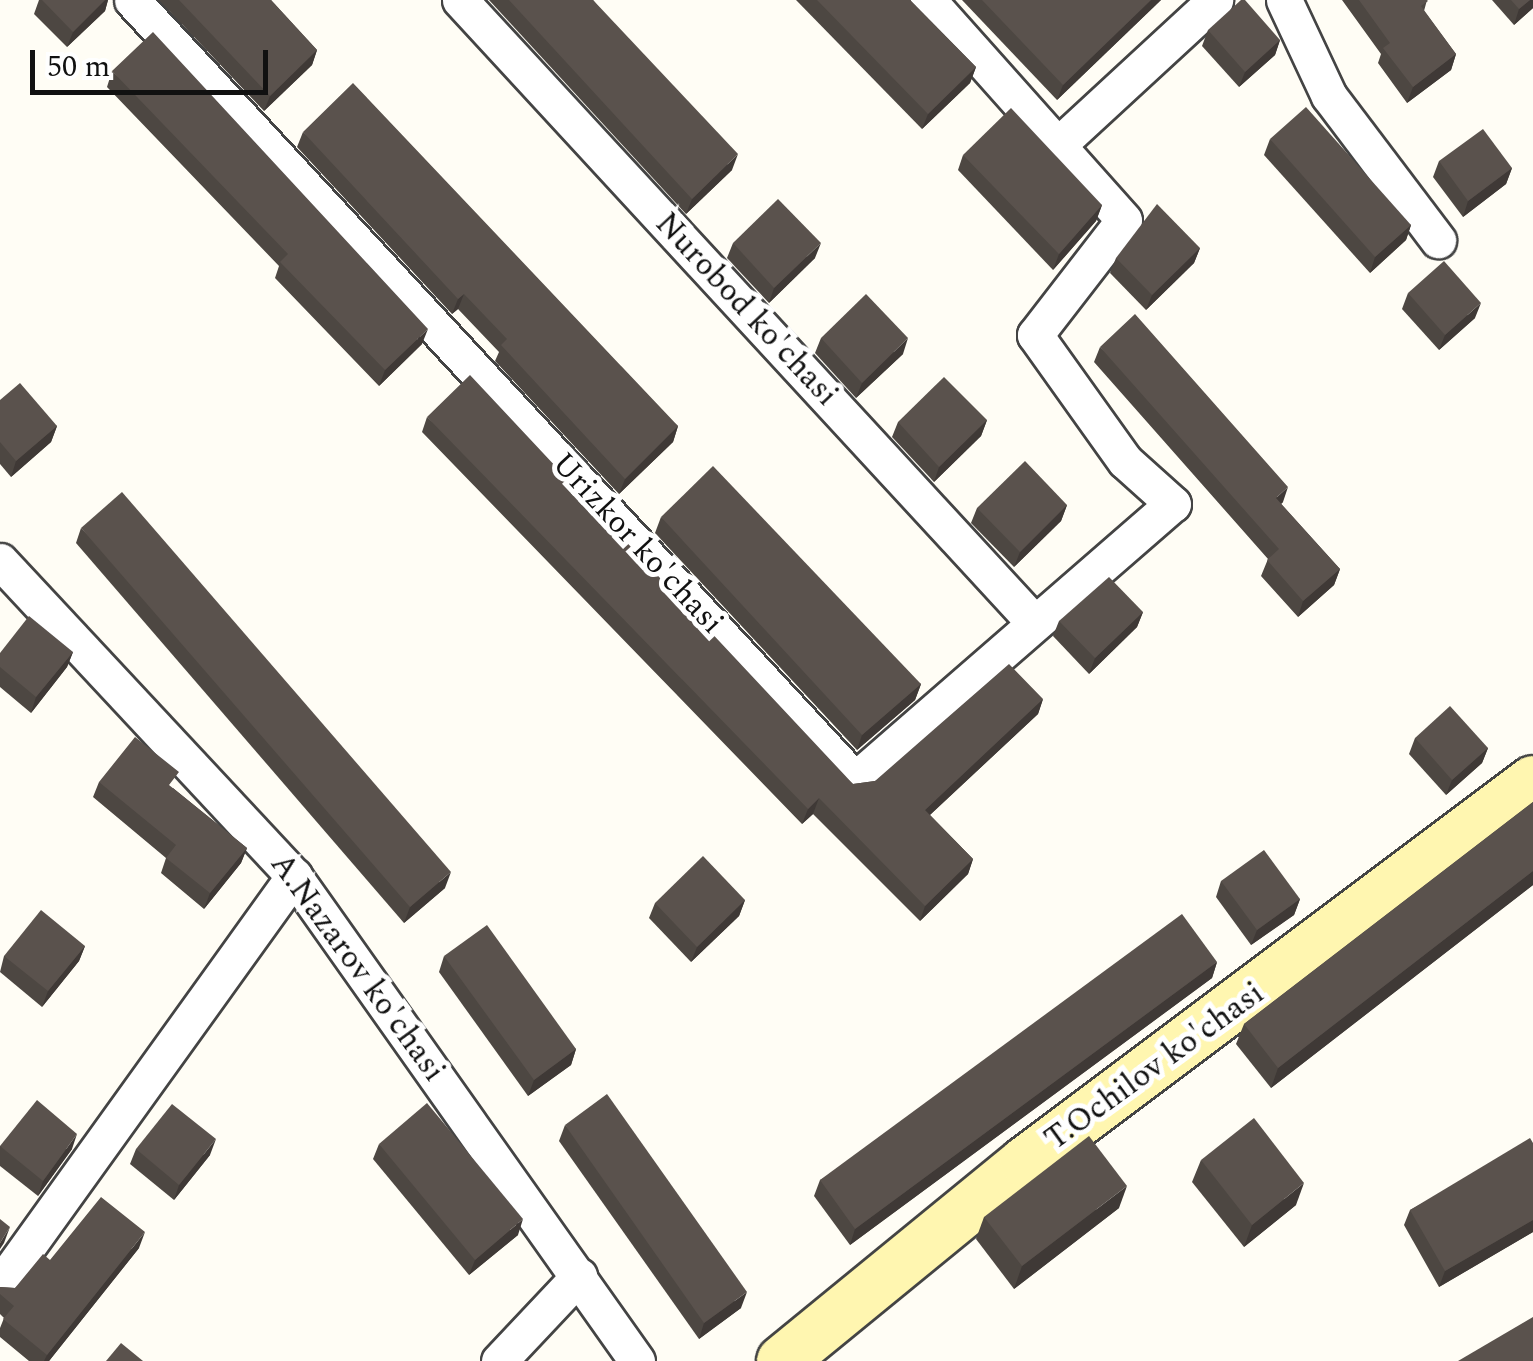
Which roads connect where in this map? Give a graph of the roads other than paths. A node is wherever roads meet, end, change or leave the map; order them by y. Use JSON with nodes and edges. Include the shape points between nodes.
{"nodes":[{"id":1,"x":132,"y":0,"type":"edge"},
{"id":2,"x":460,"y":0,"type":"edge"},
{"id":3,"x":928,"y":0,"type":"edge"},
{"id":4,"x":1215,"y":0,"type":"edge"},
{"id":5,"x":1284,"y":0,"type":"edge"},
{"id":6,"x":1058,"y":145,"type":"junction"},
{"id":7,"x":1438,"y":240,"type":"dead end"},
{"id":8,"x":3,"y":572,"type":"edge"},
{"id":9,"x":1032,"y":620,"type":"junction"},
{"id":10,"x":1533,"y":780,"type":"edge"},
{"id":11,"x":294,"y":876,"type":"junction"},
{"id":12,"x":579,"y":1276,"type":"junction"},
{"id":13,"x":0,"y":1285,"type":"edge"},
{"id":14,"x":499,"y":1361,"type":"edge"},
{"id":15,"x":637,"y":1361,"type":"edge"},
{"id":16,"x":782,"y":1361,"type":"edge"}],
"edges":[{"from":1,"to":9,"type":"street","name":"Urizkor ko'chasi","via":[[855,780]]},
{"from":2,"to":9,"type":"street","name":"Nurobod ko'chasi"},
{"from":3,"to":6,"type":"street"},
{"from":4,"to":6,"type":"street"},
{"from":5,"to":7,"type":"street","via":[[1330,96]]},
{"from":6,"to":9,"type":"street","name":"Urizkor ko'chasi","via":[[1124,220],[1034,334],[1125,462],[1172,504]]},
{"from":8,"to":11,"type":"street","name":"A.Nazarov ko'chasi"},
{"from":10,"to":16,"type":"main road","name":"T.Ochilov ko'chasi","via":[[1025,1162]]},
{"from":11,"to":12,"type":"street","name":"A.Nazarov ko'chasi"},
{"from":11,"to":13,"type":"street"},
{"from":12,"to":14,"type":"street"},
{"from":12,"to":15,"type":"street","name":"A.Nazarov ko'chasi"}]}
